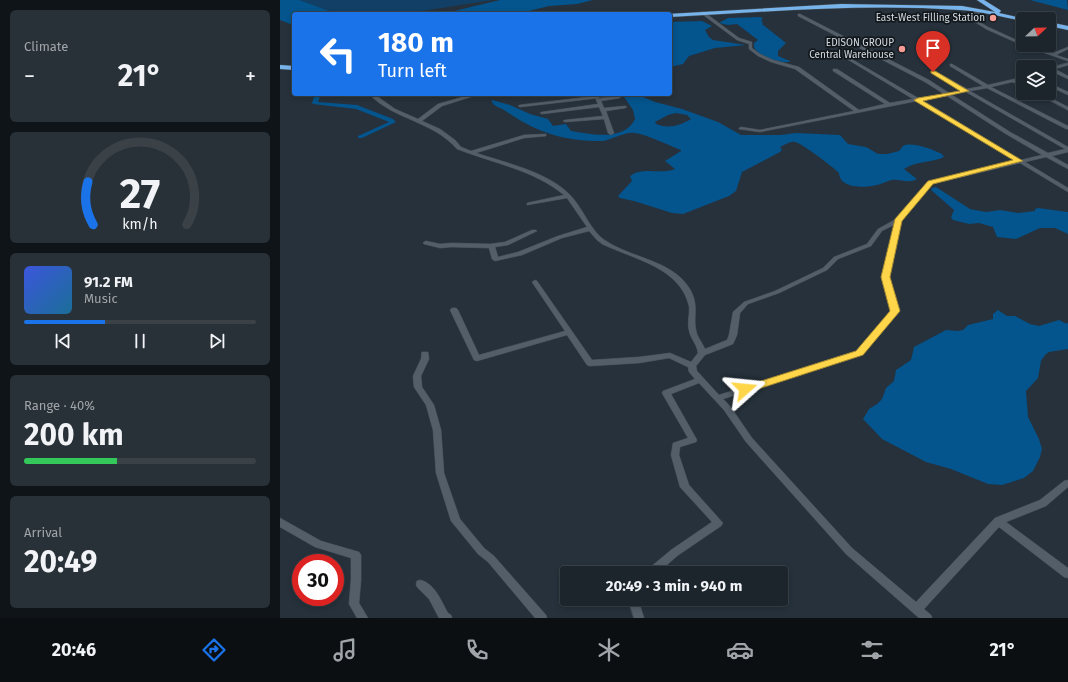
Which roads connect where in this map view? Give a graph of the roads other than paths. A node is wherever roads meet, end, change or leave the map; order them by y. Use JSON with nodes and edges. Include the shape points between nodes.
{"nodes":[{"id":1,"x":981,"y":1,"type":"edge"},
{"id":2,"x":962,"y":8,"type":"junction"},
{"id":3,"x":985,"y":12,"type":"junction"},
{"id":4,"x":703,"y":13,"type":"junction"},
{"id":5,"x":672,"y":15,"type":"edge"},
{"id":6,"x":799,"y":15,"type":"dead end"},
{"id":7,"x":1016,"y":16,"type":"edge"},
{"id":8,"x":1016,"y":17,"type":"edge"},
{"id":9,"x":1056,"y":26,"type":"edge"},
{"id":10,"x":1068,"y":28,"type":"edge"},
{"id":11,"x":1016,"y":41,"type":"edge"},
{"id":12,"x":1068,"y":48,"type":"edge"},
{"id":13,"x":1044,"y":52,"type":"edge"},
{"id":14,"x":1052,"y":55,"type":"junction"},
{"id":15,"x":848,"y":58,"type":"dead end"},
{"id":16,"x":1068,"y":60,"type":"edge"},
{"id":17,"x":1068,"y":64,"type":"edge"},
{"id":18,"x":952,"y":65,"type":"dead end"},
{"id":19,"x":280,"y":67,"type":"edge"},
{"id":20,"x":292,"y":68,"type":"edge"},
{"id":21,"x":1056,"y":68,"type":"edge"},
{"id":22,"x":836,"y":70,"type":"dead end"},
{"id":23,"x":933,"y":72,"type":"dead end"},
{"id":24,"x":1056,"y":73,"type":"edge"},
{"id":25,"x":1068,"y":78,"type":"edge"},
{"id":26,"x":1014,"y":81,"type":"edge"},
{"id":27,"x":987,"y":86,"type":"junction"},
{"id":28,"x":1056,"y":88,"type":"edge"},
{"id":29,"x":966,"y":91,"type":"junction"},
{"id":30,"x":949,"y":94,"type":"junction"},
{"id":31,"x":1068,"y":94,"type":"edge"},
{"id":32,"x":374,"y":96,"type":"edge"},
{"id":33,"x":471,"y":96,"type":"edge"},
{"id":34,"x":597,"y":97,"type":"edge"},
{"id":35,"x":618,"y":97,"type":"dead end"},
{"id":36,"x":918,"y":100,"type":"junction"},
{"id":37,"x":1051,"y":100,"type":"edge"},
{"id":38,"x":889,"y":105,"type":"junction"},
{"id":39,"x":520,"y":106,"type":"dead end"},
{"id":40,"x":625,"y":107,"type":"dead end"},
{"id":41,"x":602,"y":108,"type":"junction"},
{"id":42,"x":1068,"y":109,"type":"edge"},
{"id":43,"x":858,"y":111,"type":"junction"},
{"id":44,"x":542,"y":113,"type":"dead end"},
{"id":45,"x":606,"y":117,"type":"junction"},
{"id":46,"x":420,"y":121,"type":"junction"},
{"id":47,"x":565,"y":121,"type":"dead end"},
{"id":48,"x":741,"y":128,"type":"dead end"},
{"id":49,"x":1068,"y":128,"type":"edge"},
{"id":50,"x":611,"y":133,"type":"dead end"},
{"id":51,"x":544,"y":135,"type":"dead end"},
{"id":52,"x":1068,"y":149,"type":"edge"},
{"id":53,"x":472,"y":152,"type":"junction"},
{"id":54,"x":1046,"y":154,"type":"junction"},
{"id":55,"x":1019,"y":161,"type":"junction"},
{"id":56,"x":1068,"y":167,"type":"edge"},
{"id":57,"x":1068,"y":190,"type":"edge"},
{"id":58,"x":568,"y":196,"type":"junction"},
{"id":59,"x":529,"y":204,"type":"dead end"},
{"id":60,"x":898,"y":220,"type":"junction"},
{"id":61,"x":591,"y":228,"type":"junction"},
{"id":62,"x":534,"y":231,"type":"dead end"},
{"id":63,"x":426,"y":243,"type":"dead end"},
{"id":64,"x":492,"y":246,"type":"junction"},
{"id":65,"x":535,"y":282,"type":"dead end"},
{"id":66,"x":454,"y":310,"type":"dead end"},
{"id":67,"x":570,"y":332,"type":"junction"},
{"id":68,"x":702,"y":353,"type":"junction"},
{"id":69,"x":425,"y":354,"type":"dead end"},
{"id":70,"x":692,"y":366,"type":"junction"},
{"id":71,"x":699,"y":380,"type":"junction"},
{"id":72,"x":718,"y":398,"type":"junction"},
{"id":73,"x":1067,"y":483,"type":"dead end"},
{"id":74,"x":998,"y":521,"type":"junction"},
{"id":75,"x":280,"y":522,"type":"edge"},
{"id":76,"x":659,"y":566,"type":"edge"},
{"id":77,"x":1068,"y":574,"type":"edge"},
{"id":78,"x":421,"y":584,"type":"dead end"},
{"id":79,"x":635,"y":606,"type":"edge"},
{"id":80,"x":917,"y":609,"type":"junction"},
{"id":81,"x":363,"y":618,"type":"edge"},
{"id":82,"x":448,"y":618,"type":"edge"},
{"id":83,"x":542,"y":618,"type":"edge"},
{"id":84,"x":639,"y":618,"type":"edge"},
{"id":85,"x":927,"y":618,"type":"edge"}],
"edges":[{"from":1,"to":2,"type":"highway","via":[[985,6]]},
{"from":1,"to":7,"type":"highway","via":[[996,10]]},
{"from":2,"to":3,"type":"highway"},
{"from":2,"to":4,"type":"highway","via":[[862,6]]},
{"from":3,"to":8,"type":"highway"},
{"from":3,"to":11,"type":"street","via":[[969,17],[978,24]]},
{"from":4,"to":5,"type":"highway"},
{"from":4,"to":43,"type":"street","via":[[738,39],[752,43],[750,48],[759,55],[797,68]]},
{"from":6,"to":30,"type":"street"},
{"from":9,"to":10,"type":"highway"},
{"from":12,"to":14,"type":"street"},
{"from":13,"to":14,"type":"street"},
{"from":14,"to":16,"type":"street"},
{"from":15,"to":36,"type":"street"},
{"from":17,"to":21,"type":"street"},
{"from":18,"to":27,"type":"street"},
{"from":19,"to":20,"type":"highway"},
{"from":22,"to":38,"type":"street"},
{"from":23,"to":29,"type":"street"},
{"from":24,"to":25,"type":"street"},
{"from":26,"to":27,"type":"street"},
{"from":27,"to":29,"type":"street"},
{"from":27,"to":49,"type":"street"},
{"from":28,"to":31,"type":"street"},
{"from":29,"to":30,"type":"street"},
{"from":29,"to":52,"type":"street"},
{"from":30,"to":36,"type":"street"},
{"from":30,"to":54,"type":"street"},
{"from":32,"to":46,"type":"street","via":[[397,112]]},
{"from":33,"to":46,"type":"street","via":[[440,105]]},
{"from":34,"to":35,"type":"street"},
{"from":34,"to":39,"type":"street"},
{"from":34,"to":41,"type":"street"},
{"from":36,"to":38,"type":"street"},
{"from":36,"to":55,"type":"street"},
{"from":37,"to":42,"type":"street"},
{"from":38,"to":43,"type":"street"},
{"from":40,"to":41,"type":"street"},
{"from":41,"to":44,"type":"street"},
{"from":41,"to":45,"type":"street"},
{"from":43,"to":48,"type":"street","via":[[760,131]]},
{"from":45,"to":47,"type":"street"},
{"from":45,"to":50,"type":"street"},
{"from":46,"to":53,"type":"street","via":[[447,134],[459,148]]},
{"from":51,"to":53,"type":"street","via":[[524,137]]},
{"from":52,"to":54,"type":"street"},
{"from":53,"to":58,"type":"street","via":[[539,177]]},
{"from":54,"to":55,"type":"street"},
{"from":54,"to":56,"type":"street"},
{"from":55,"to":57,"type":"street"},
{"from":55,"to":60,"type":"street","via":[[930,183]]},
{"from":58,"to":59,"type":"street"},
{"from":58,"to":61,"type":"street"},
{"from":60,"to":68,"type":"street","via":[[880,230],[869,245],[836,258],[825,269],[777,292],[746,303],[737,312],[730,342]]},
{"from":60,"to":72,"type":"street","via":[[886,277],[895,311],[859,353]]},
{"from":61,"to":64,"type":"street","via":[[560,237],[520,254],[495,259]]},
{"from":61,"to":68,"type":"street","via":[[603,242],[660,267],[683,284],[692,305],[694,338],[702,347]]},
{"from":62,"to":64,"type":"street","via":[[506,244]]},
{"from":63,"to":64,"type":"street","via":[[440,246]]},
{"from":65,"to":67,"type":"street"},
{"from":66,"to":67,"type":"street","via":[[477,358]]},
{"from":67,"to":70,"type":"street","via":[[590,363],[670,355]]},
{"from":68,"to":70,"type":"street"},
{"from":69,"to":83,"type":"street","via":[[417,376],[418,386],[430,405],[437,430],[440,473],[456,521]]},
{"from":70,"to":71,"type":"street"},
{"from":71,"to":72,"type":"street"},
{"from":71,"to":76,"type":"street","via":[[666,393],[693,440],[676,445],[675,455],[685,487],[718,523]]},
{"from":72,"to":80,"type":"street","via":[[749,440],[849,551]]},
{"from":73,"to":74,"type":"street","via":[[1043,503]]},
{"from":74,"to":77,"type":"street"},
{"from":74,"to":80,"type":"street"},
{"from":75,"to":81,"type":"street","via":[[318,544],[356,555],[354,604]]},
{"from":78,"to":82,"type":"street","via":[[430,590],[444,617]]},
{"from":79,"to":84,"type":"street"},
{"from":80,"to":85,"type":"street"}]}
